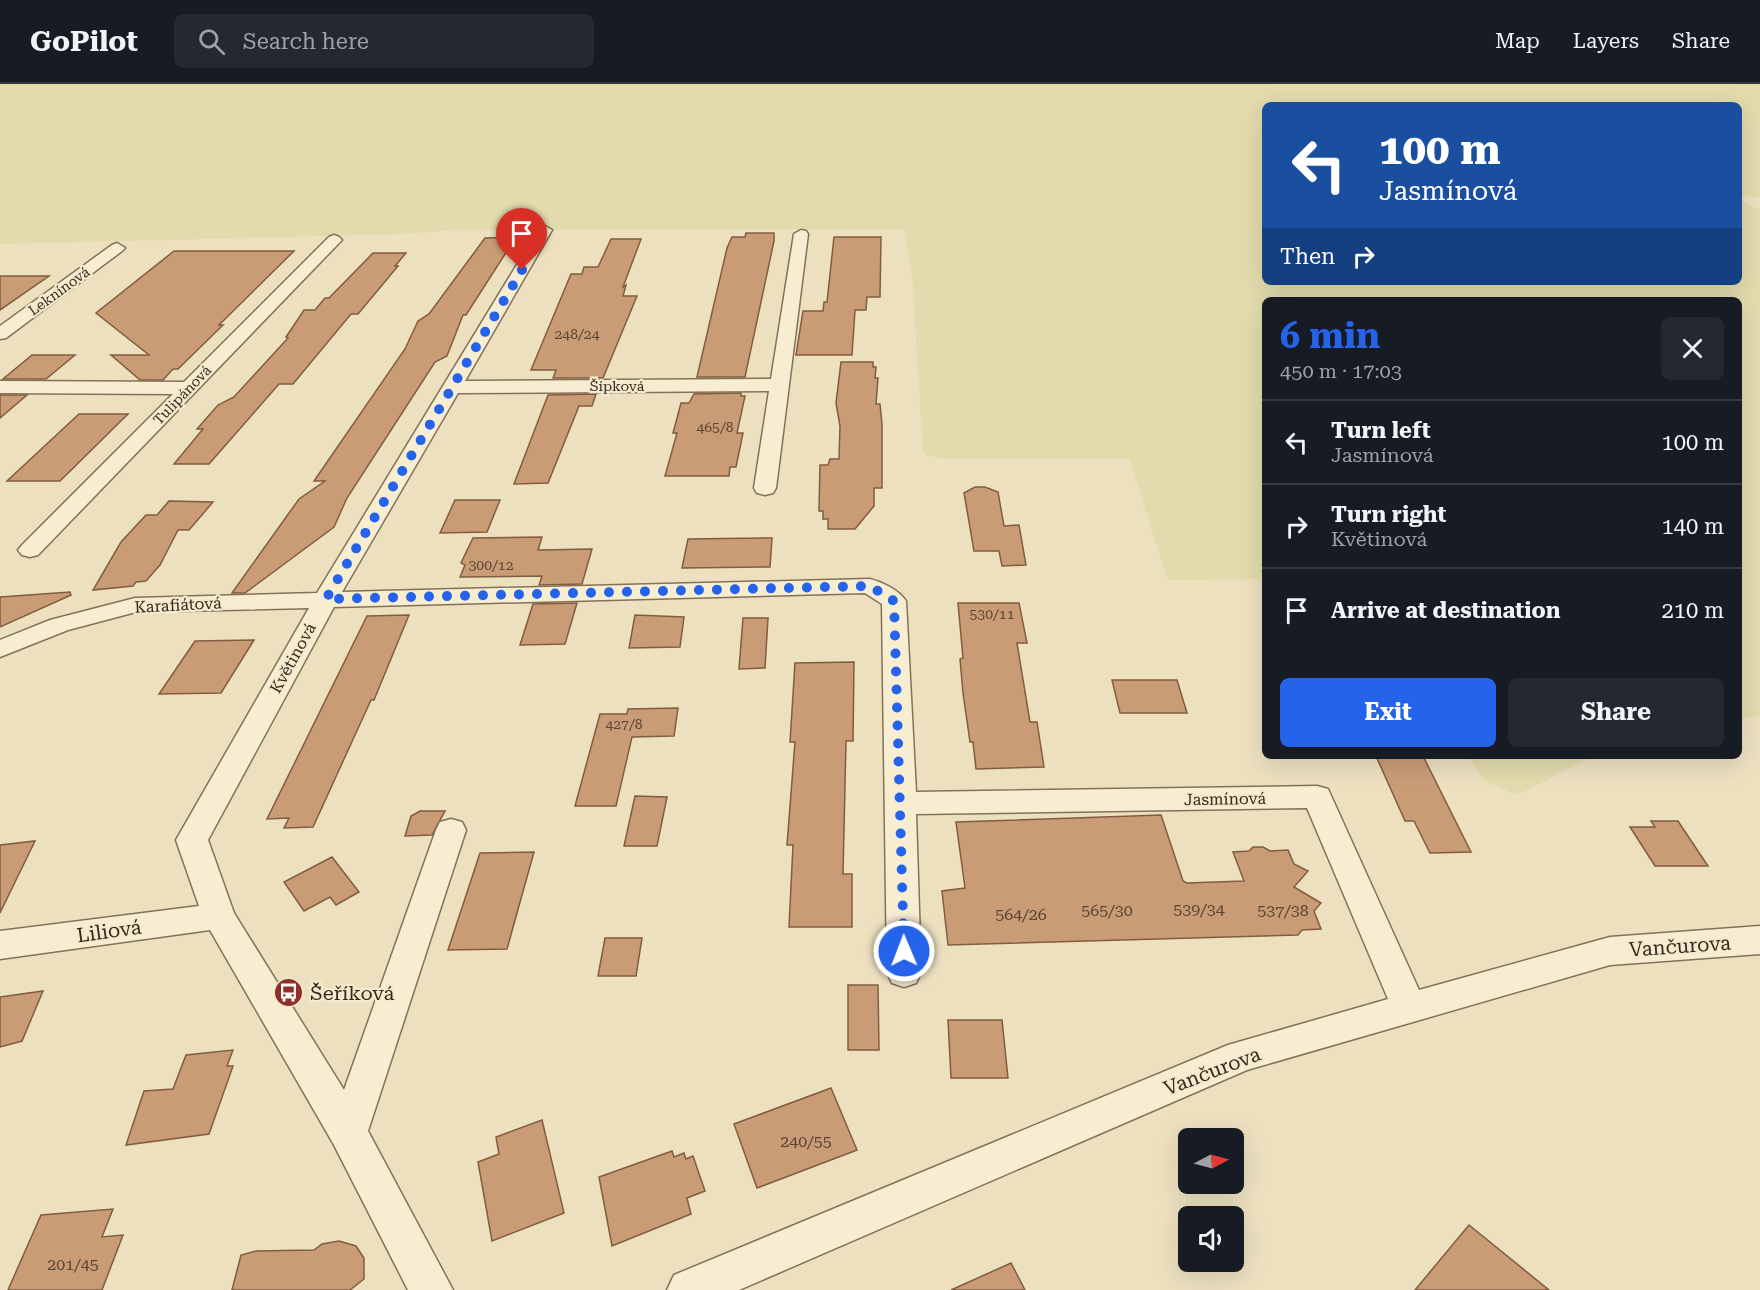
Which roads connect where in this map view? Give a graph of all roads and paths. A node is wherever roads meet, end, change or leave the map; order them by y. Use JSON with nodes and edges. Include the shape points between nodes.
{"nodes":[{"id":1,"x":545,"y":230,"type":"dead end"},
{"id":2,"x":801,"y":234,"type":"dead end"},
{"id":3,"x":333,"y":240,"type":"dead end"},
{"id":4,"x":117,"y":248,"type":"dead end"},
{"id":5,"x":0,"y":334,"type":"edge"},
{"id":6,"x":780,"y":385,"type":"junction"},
{"id":7,"x":0,"y":387,"type":"edge"},
{"id":8,"x":453,"y":387,"type":"junction"},
{"id":9,"x":188,"y":388,"type":"junction"},
{"id":10,"x":765,"y":488,"type":"dead end"},
{"id":11,"x":30,"y":550,"type":"dead end"},
{"id":12,"x":326,"y":599,"type":"junction"},
{"id":13,"x":0,"y":649,"type":"edge"},
{"id":14,"x":901,"y":802,"type":"junction"},
{"id":15,"x":451,"y":830,"type":"dead end"},
{"id":16,"x":219,"y":916,"type":"junction"},
{"id":17,"x":1760,"y":940,"type":"edge"},
{"id":18,"x":0,"y":945,"type":"edge"},
{"id":19,"x":904,"y":973,"type":"dead end"},
{"id":20,"x":1410,"y":1010,"type":"junction"},
{"id":21,"x":348,"y":1132,"type":"junction"},
{"id":22,"x":431,"y":1290,"type":"edge"},
{"id":23,"x":689,"y":1290,"type":"edge"}],
"edges":[{"from":1,"to":8,"type":"street","name":"Květinová"},
{"from":2,"to":6,"type":"street"},
{"from":3,"to":9,"type":"street","name":"Tulipánová"},
{"from":4,"to":5,"type":"street","name":"Leknínová"},
{"from":6,"to":8,"type":"street","name":"Šípková"},
{"from":6,"to":10,"type":"street"},
{"from":7,"to":9,"type":"street"},
{"from":8,"to":12,"type":"street","name":"Květinová"},
{"from":9,"to":11,"type":"street","name":"Tulipánová"},
{"from":12,"to":13,"type":"street","name":"Karafiátová","via":[[135,605],[59,625]]},
{"from":12,"to":14,"type":"street","via":[[870,586],[894,601]]},
{"from":12,"to":16,"type":"street","name":"Květinová","via":[[192,840]]},
{"from":14,"to":19,"type":"street"},
{"from":14,"to":20,"type":"street","name":"Jasmínová","via":[[1317,797]]},
{"from":15,"to":21,"type":"street"},
{"from":16,"to":18,"type":"street","name":"Liliová"},
{"from":16,"to":21,"type":"street"},
{"from":17,"to":20,"type":"street","name":"Vančurova","via":[[1610,951]]},
{"from":20,"to":23,"type":"street","name":"Vančurova","via":[[1241,1056]]},
{"from":21,"to":22,"type":"street"}]}
